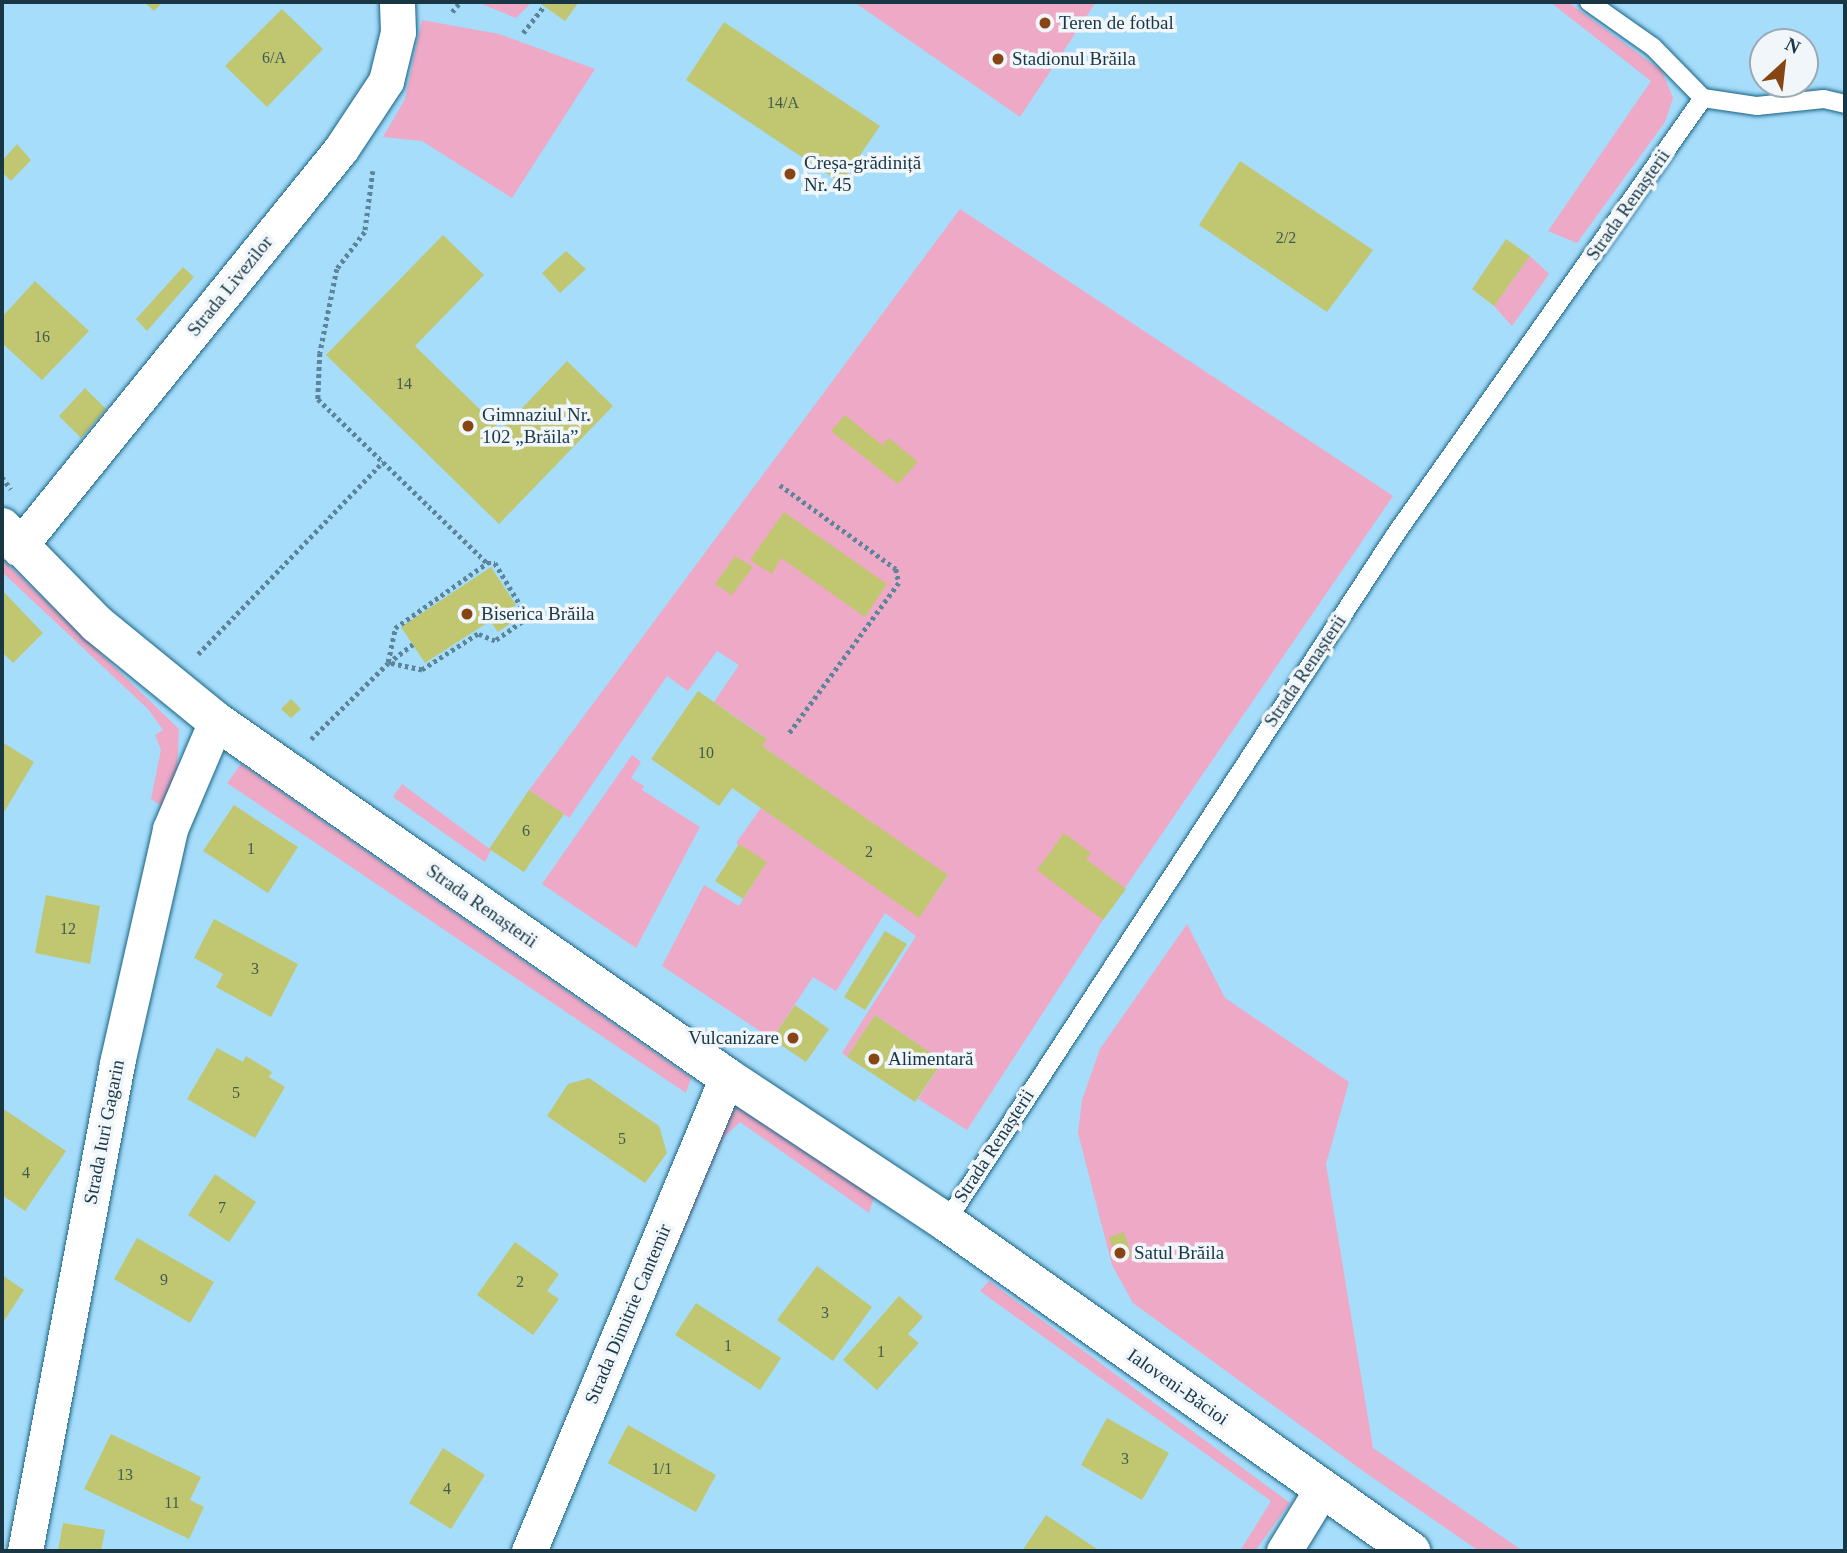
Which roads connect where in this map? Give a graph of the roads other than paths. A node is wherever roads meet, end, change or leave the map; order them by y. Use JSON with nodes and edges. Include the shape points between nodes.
{"nodes":[{"id":1,"x":397,"y":2,"type":"edge"},
{"id":2,"x":1589,"y":2,"type":"edge"},
{"id":3,"x":1703,"y":98,"type":"junction"},
{"id":4,"x":1845,"y":104,"type":"edge"},
{"id":5,"x":10,"y":538,"type":"edge"},
{"id":6,"x":216,"y":721,"type":"junction"},
{"id":7,"x":727,"y":1077,"type":"junction"},
{"id":8,"x":946,"y":1222,"type":"junction"},
{"id":9,"x":1322,"y":1489,"type":"junction"},
{"id":10,"x":25,"y":1551,"type":"edge"},
{"id":11,"x":529,"y":1551,"type":"edge"},
{"id":12,"x":1284,"y":1551,"type":"edge"},
{"id":13,"x":1411,"y":1551,"type":"edge"}],
"edges":[{"from":1,"to":5,"type":"street","name":"Strada Livezilor","via":[[398,32],[386,81],[341,149]]},
{"from":2,"to":3,"type":"lane","via":[[1653,47]]},
{"from":3,"to":4,"type":"lane","via":[[1757,106],[1824,99]]},
{"from":3,"to":8,"type":"lane","name":"Strada Renașterii","via":[[1395,535]]},
{"from":5,"to":6,"type":"main road","name":"Strada Renașterii","via":[[97,624]]},
{"from":6,"to":7,"type":"main road","name":"Strada Renașterii"},
{"from":6,"to":10,"type":"street","name":"Strada Iuri Gagarin","via":[[170,829],[117,1063]]},
{"from":7,"to":8,"type":"main road","name":"Strada Renașterii"},
{"from":7,"to":11,"type":"street","name":"Strada Dimitrie Cantemir"},
{"from":8,"to":9,"type":"main road","name":"Ialoveni-Băcioi"},
{"from":9,"to":12,"type":"street"},
{"from":9,"to":13,"type":"main road","name":"Ialoveni-Băcioi"}]}
